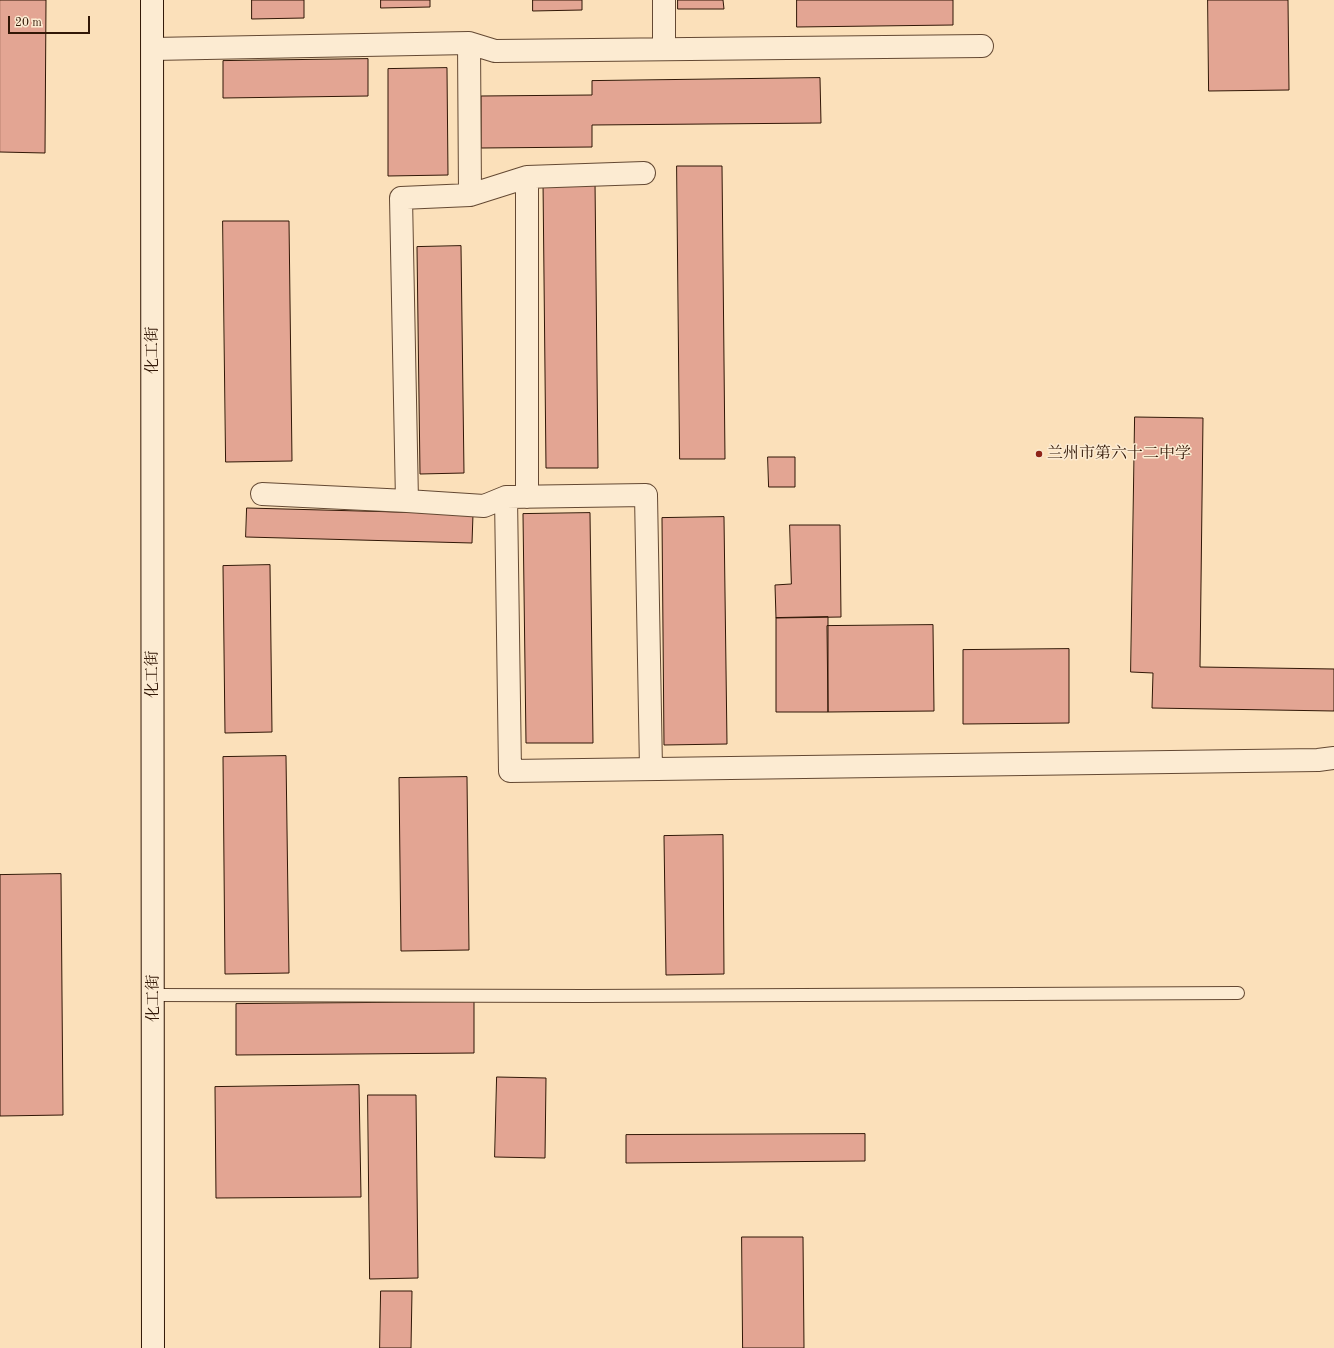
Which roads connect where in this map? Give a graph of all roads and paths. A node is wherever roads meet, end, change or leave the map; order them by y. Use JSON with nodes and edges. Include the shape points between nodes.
{"nodes":[{"id":1,"x":152,"y":0,"type":"edge"},
{"id":2,"x":664,"y":0,"type":"edge"},
{"id":3,"x":469,"y":43,"type":"junction"},
{"id":4,"x":982,"y":46,"type":"dead end"},
{"id":5,"x":153,"y":49,"type":"junction"},
{"id":6,"x":664,"y":49,"type":"junction"},
{"id":7,"x":644,"y":173,"type":"dead end"},
{"id":8,"x":527,"y":177,"type":"junction"},
{"id":9,"x":470,"y":196,"type":"junction"},
{"id":10,"x":262,"y":494,"type":"dead end"},
{"id":11,"x":516,"y":497,"type":"junction"},
{"id":12,"x":407,"y":500,"type":"junction"},
{"id":13,"x":1334,"y":758,"type":"edge"},
{"id":14,"x":651,"y":769,"type":"junction"},
{"id":15,"x":1238,"y":993,"type":"dead end"},
{"id":16,"x":154,"y":995,"type":"junction"},
{"id":17,"x":153,"y":1348,"type":"edge"}],
"edges":[{"from":1,"to":5,"type":"street","name":"化工街"},
{"from":2,"to":6,"type":"street"},
{"from":3,"to":5,"type":"street"},
{"from":3,"to":6,"type":"street","via":[[495,51]]},
{"from":3,"to":9,"type":"street"},
{"from":4,"to":6,"type":"street"},
{"from":5,"to":16,"type":"street","name":"化工街"},
{"from":7,"to":8,"type":"street"},
{"from":8,"to":9,"type":"street"},
{"from":8,"to":11,"type":"street"},
{"from":9,"to":12,"type":"street","via":[[401,198]]},
{"from":10,"to":12,"type":"street"},
{"from":11,"to":12,"type":"street","via":[[484,506]]},
{"from":11,"to":14,"type":"street","via":[[646,495]]},
{"from":11,"to":14,"type":"street","via":[[510,771]]},
{"from":13,"to":14,"type":"street"},
{"from":15,"to":16,"type":"lane"},
{"from":16,"to":17,"type":"street","name":"化工街"}]}
